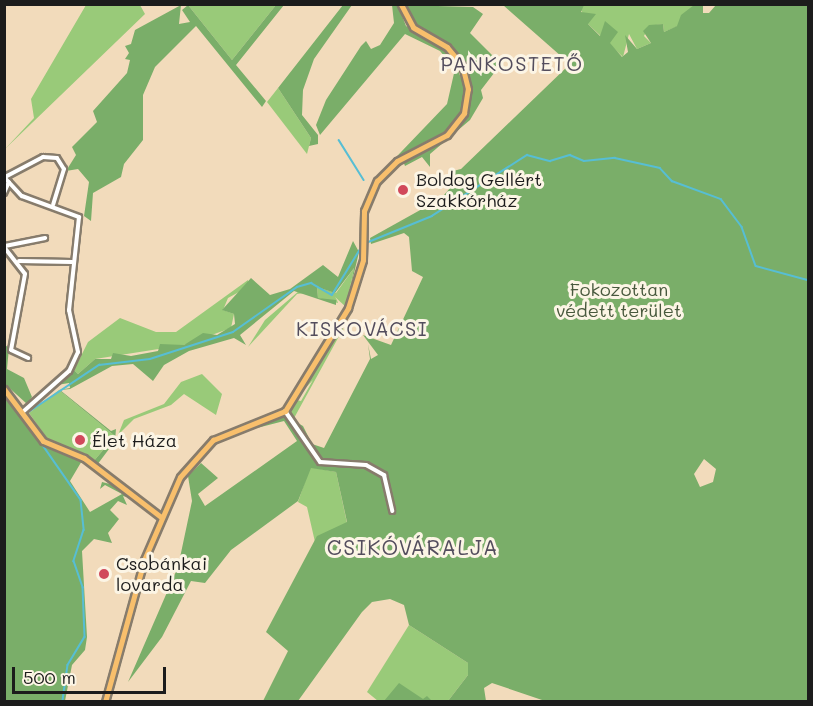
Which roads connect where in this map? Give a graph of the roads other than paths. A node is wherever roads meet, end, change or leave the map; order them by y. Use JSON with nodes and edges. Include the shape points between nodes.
{"nodes":[{"id":1,"x":401,"y":4,"type":"edge"},
{"id":2,"x":5,"y":177,"type":"edge"},
{"id":3,"x":9,"y":182,"type":"junction"},
{"id":4,"x":4,"y":193,"type":"edge"},
{"id":5,"x":54,"y":204,"type":"junction"},
{"id":6,"x":45,"y":238,"type":"dead end"},
{"id":7,"x":4,"y":247,"type":"edge"},
{"id":8,"x":18,"y":261,"type":"junction"},
{"id":9,"x":72,"y":262,"type":"junction"},
{"id":10,"x":28,"y":358,"type":"dead end"},
{"id":11,"x":4,"y":389,"type":"edge"},
{"id":12,"x":26,"y":410,"type":"junction"},
{"id":13,"x":285,"y":411,"type":"junction"},
{"id":14,"x":393,"y":511,"type":"dead end"},
{"id":15,"x":162,"y":517,"type":"junction"},
{"id":16,"x":105,"y":702,"type":"edge"}],
"edges":[{"from":1,"to":13,"type":"main road","via":[[413,27],[460,62],[468,85],[465,109],[451,131],[397,161],[377,181],[364,211],[363,260],[348,308]]},
{"from":2,"to":3,"type":"street"},
{"from":2,"to":5,"type":"street","via":[[43,157],[57,158],[64,173]]},
{"from":3,"to":4,"type":"street"},
{"from":3,"to":5,"type":"street","via":[[22,196]]},
{"from":5,"to":9,"type":"street","via":[[78,217]]},
{"from":6,"to":7,"type":"street"},
{"from":7,"to":8,"type":"street"},
{"from":8,"to":9,"type":"street"},
{"from":8,"to":10,"type":"street","via":[[25,277],[12,351]]},
{"from":9,"to":12,"type":"street","via":[[69,310],[78,352],[69,371]]},
{"from":11,"to":12,"type":"main road"},
{"from":12,"to":15,"type":"main road","via":[[43,441],[84,458]]},
{"from":13,"to":14,"type":"street","via":[[322,462],[366,465],[384,475]]},
{"from":13,"to":15,"type":"main road","via":[[206,446],[185,468]]},
{"from":15,"to":16,"type":"main road","via":[[139,576]]}]}
